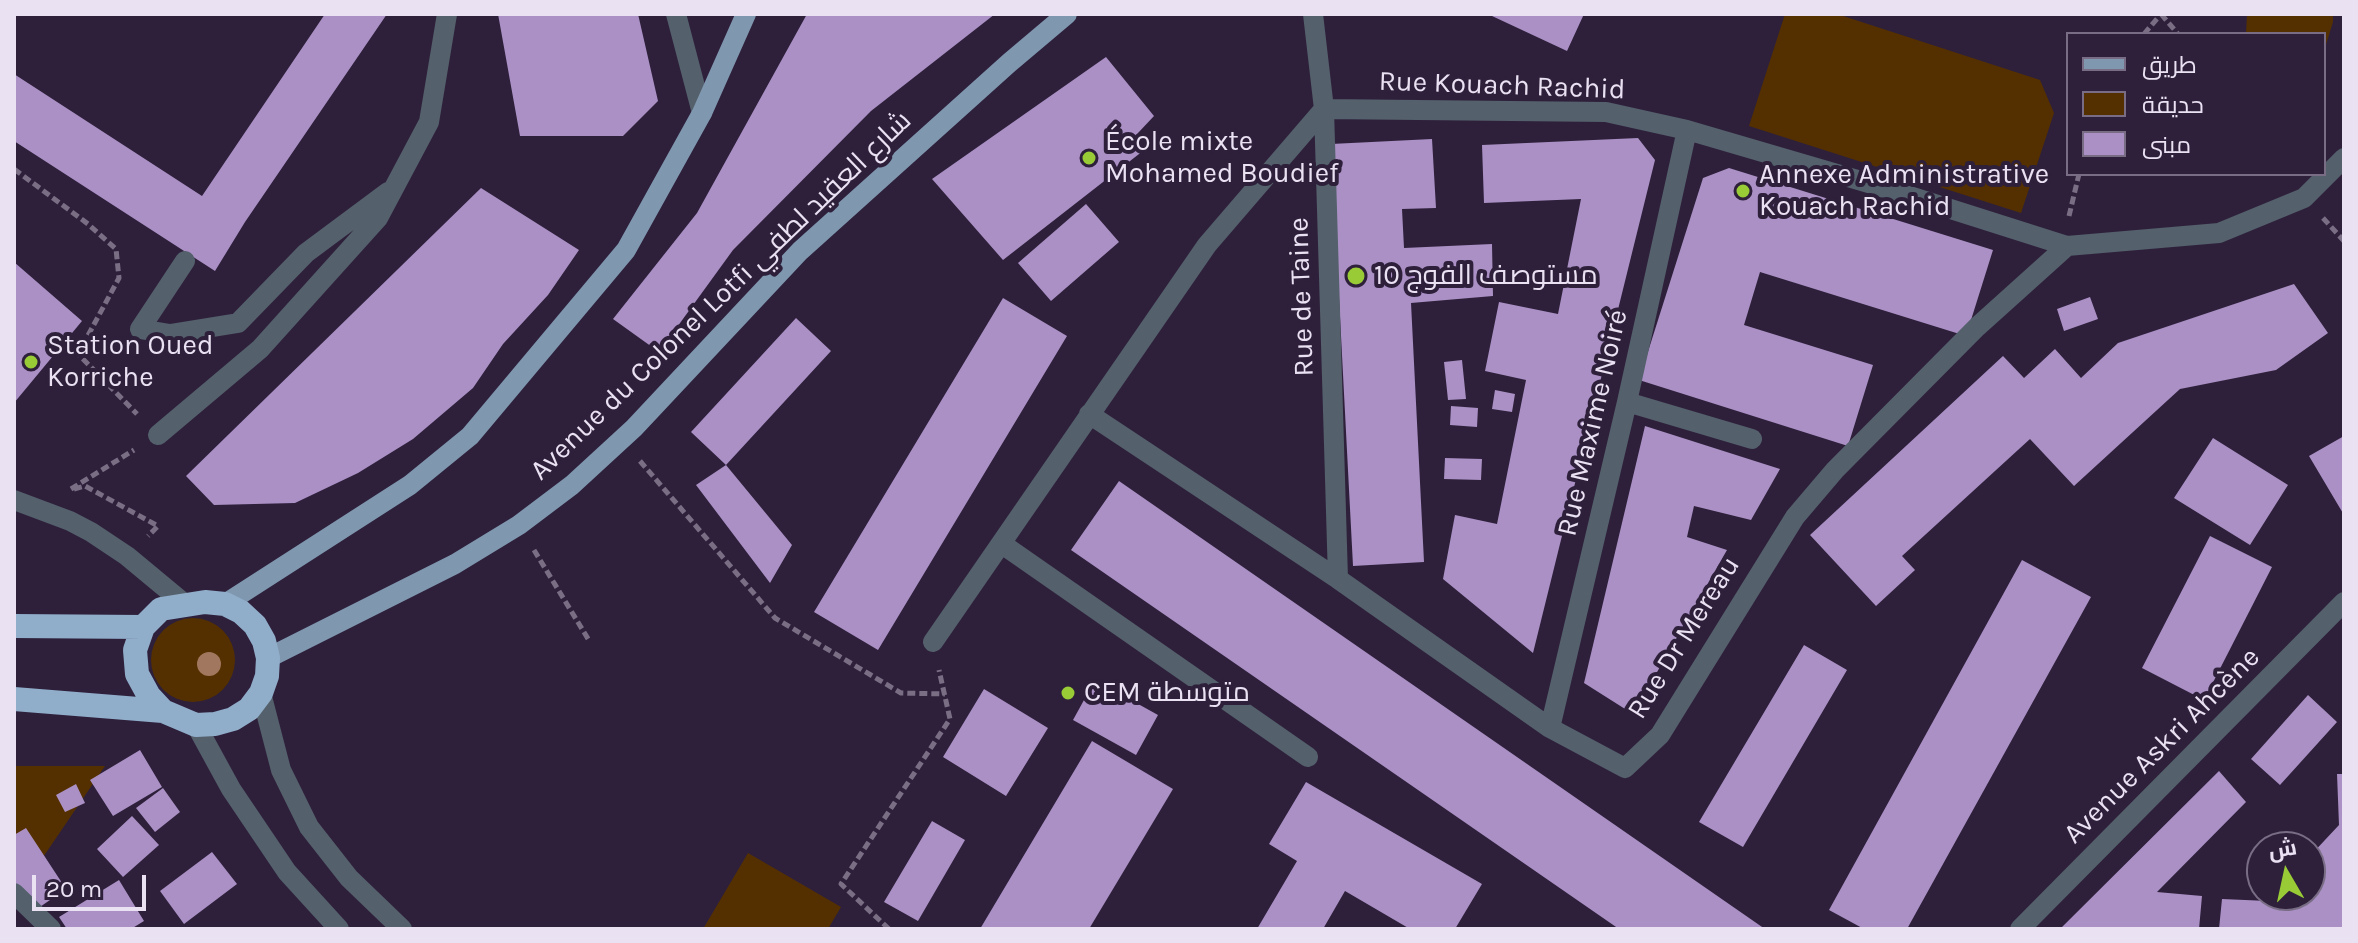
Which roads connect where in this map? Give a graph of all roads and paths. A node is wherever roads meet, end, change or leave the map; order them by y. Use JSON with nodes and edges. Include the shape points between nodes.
{"nodes":[{"id":1,"x":447,"y":14,"type":"edge"},
{"id":2,"x":676,"y":14,"type":"edge"},
{"id":3,"x":746,"y":14,"type":"edge"},
{"id":4,"x":1067,"y":14,"type":"edge"},
{"id":5,"x":1313,"y":14,"type":"edge"},
{"id":6,"x":2146,"y":32,"type":"edge"},
{"id":7,"x":2176,"y":32,"type":"edge"},
{"id":8,"x":1324,"y":109,"type":"junction"},
{"id":9,"x":702,"y":113,"type":"junction"},
{"id":10,"x":1687,"y":130,"type":"junction"},
{"id":11,"x":2344,"y":158,"type":"edge"},
{"id":12,"x":14,"y":169,"type":"edge"},
{"id":13,"x":2078,"y":176,"type":"edge"},
{"id":14,"x":394,"y":187,"type":"junction"},
{"id":15,"x":2067,"y":220,"type":"dead end"},
{"id":16,"x":2067,"y":246,"type":"junction"},
{"id":17,"x":185,"y":261,"type":"dead end"},
{"id":18,"x":1627,"y":402,"type":"junction"},
{"id":19,"x":1089,"y":414,"type":"junction"},
{"id":20,"x":158,"y":435,"type":"junction"},
{"id":21,"x":1752,"y":439,"type":"dead end"},
{"id":22,"x":637,"y":457,"type":"dead end"},
{"id":23,"x":14,"y":500,"type":"edge"},
{"id":24,"x":519,"y":525,"type":"junction"},
{"id":25,"x":1002,"y":544,"type":"junction"},
{"id":26,"x":127,"y":556,"type":"junction"},
{"id":27,"x":1338,"y":579,"type":"junction"},
{"id":28,"x":2344,"y":602,"type":"edge"},
{"id":29,"x":225,"y":604,"type":"junction"},
{"id":30,"x":186,"y":605,"type":"junction"},
{"id":31,"x":14,"y":626,"type":"edge"},
{"id":32,"x":143,"y":627,"type":"junction"},
{"id":33,"x":590,"y":642,"type":"dead end"},
{"id":34,"x":933,"y":642,"type":"joint"},
{"id":35,"x":268,"y":658,"type":"junction"},
{"id":36,"x":261,"y":693,"type":"junction"},
{"id":37,"x":945,"y":694,"type":"junction"},
{"id":38,"x":14,"y":699,"type":"edge"},
{"id":39,"x":163,"y":711,"type":"junction"},
{"id":40,"x":196,"y":725,"type":"junction"},
{"id":41,"x":1550,"y":728,"type":"junction"},
{"id":42,"x":1308,"y":757,"type":"dead end"},
{"id":43,"x":14,"y":893,"type":"edge"},
{"id":44,"x":51,"y":929,"type":"edge"},
{"id":45,"x":339,"y":929,"type":"edge"},
{"id":46,"x":402,"y":929,"type":"edge"},
{"id":47,"x":889,"y":929,"type":"edge"},
{"id":48,"x":2020,"y":929,"type":"edge"}],
"edges":[{"from":1,"to":14,"type":"street","via":[[429,122]]},
{"from":2,"to":9,"type":"street"},
{"from":3,"to":9,"type":"main road"},
{"from":4,"to":24,"type":"main road","name":"Avenue du Colonel Lotfi شارع العقيد لطفي","via":[[800,251],[634,428]]},
{"from":5,"to":8,"type":"street","name":"Rue de Taine"},
{"from":6,"to":7,"type":"path","via":[[2161,14]]},
{"from":8,"to":10,"type":"street","name":"Rue Kouach Rachid","via":[[1606,112]]},
{"from":8,"to":19,"type":"street","via":[[1207,245]]},
{"from":8,"to":27,"type":"street","name":"Rue de Taine"},
{"from":9,"to":29,"type":"main road","via":[[626,250],[470,436],[410,485]]},
{"from":10,"to":16,"type":"street","name":"Rue Kouach Rachid"},
{"from":10,"to":18,"type":"street","name":"Rue Maxime Noiré"},
{"from":11,"to":16,"type":"street","name":"Rue Kouach Rachid","via":[[2304,198],[2219,233]]},
{"from":12,"to":20,"type":"path","via":[[116,249],[119,278],[78,354]]},
{"from":13,"to":15,"type":"path"},
{"from":14,"to":17,"type":"street","via":[[306,253],[238,323],[170,334],[140,329]]},
{"from":14,"to":20,"type":"street","via":[[378,218],[260,349]]},
{"from":16,"to":41,"type":"street","name":"Rue Dr Mereau","via":[[1977,327],[1795,517],[1660,735],[1625,768]]},
{"from":18,"to":21,"type":"street"},
{"from":18,"to":41,"type":"street","name":"Rue Maxime Noiré"},
{"from":19,"to":25,"type":"street"},
{"from":19,"to":27,"type":"street","name":"Rue Dr Mereau"},
{"from":20,"to":26,"type":"path","via":[[68,491],[85,486],[158,526]]},
{"from":22,"to":37,"type":"path","via":[[775,618],[901,693]]},
{"from":23,"to":26,"type":"street","via":[[70,521]]},
{"from":24,"to":33,"type":"path"},
{"from":24,"to":35,"type":"main road","name":"Avenue du Colonel Lotfi شارع العقيد لطفي","via":[[455,564]]},
{"from":25,"to":34,"type":"street"},
{"from":25,"to":42,"type":"street"},
{"from":26,"to":30,"type":"street"},
{"from":27,"to":41,"type":"street","name":"Rue Dr Mereau"},
{"from":28,"to":48,"type":"street","name":"Avenue Askri Ahcène"},
{"from":29,"to":30,"type":"highway"},
{"from":29,"to":35,"type":"highway","via":[[255,625]]},
{"from":30,"to":32,"type":"highway","via":[[161,609]]},
{"from":31,"to":32,"type":"highway"},
{"from":32,"to":39,"type":"highway","via":[[135,650],[137,674]]},
{"from":34,"to":37,"type":"path"},
{"from":35,"to":36,"type":"highway"},
{"from":36,"to":40,"type":"highway","via":[[233,719]]},
{"from":36,"to":46,"type":"street","via":[[281,770],[309,827],[349,878]]},
{"from":37,"to":47,"type":"path","via":[[950,719],[841,884]]},
{"from":38,"to":39,"type":"highway"},
{"from":39,"to":40,"type":"highway"},
{"from":40,"to":45,"type":"street","via":[[287,872]]},
{"from":43,"to":44,"type":"street"}]}
